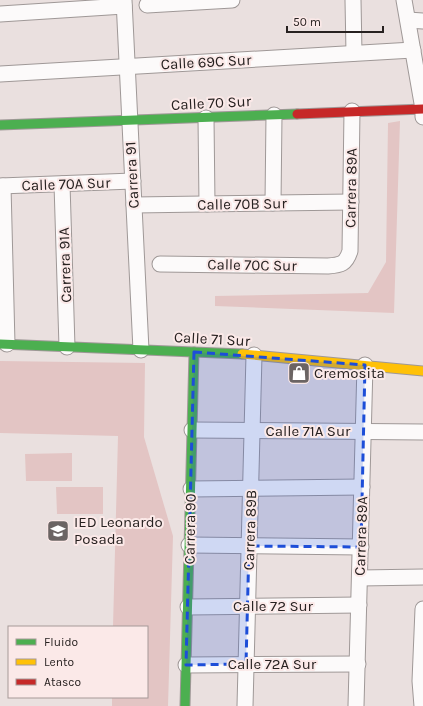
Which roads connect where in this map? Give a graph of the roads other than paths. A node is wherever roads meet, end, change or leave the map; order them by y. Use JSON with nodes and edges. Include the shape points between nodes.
{"nodes":[{"id":1,"x":232,"y":0,"type":"edge"},
{"id":2,"x":353,"y":0,"type":"edge"},
{"id":3,"x":404,"y":0,"type":"edge"},
{"id":4,"x":124,"y":3,"type":"edge"},
{"id":5,"x":147,"y":5,"type":"dead end"},
{"id":6,"x":0,"y":14,"type":"edge"},
{"id":7,"x":408,"y":20,"type":"junction"},
{"id":8,"x":423,"y":21,"type":"edge"},
{"id":9,"x":413,"y":50,"type":"junction"},
{"id":10,"x":354,"y":53,"type":"junction"},
{"id":11,"x":127,"y":66,"type":"junction"},
{"id":12,"x":0,"y":74,"type":"edge"},
{"id":13,"x":420,"y":77,"type":"edge"},
{"id":14,"x":423,"y":108,"type":"edge"},
{"id":15,"x":352,"y":111,"type":"junction"},
{"id":16,"x":274,"y":115,"type":"junction"},
{"id":17,"x":206,"y":118,"type":"junction"},
{"id":18,"x":423,"y":118,"type":"edge"},
{"id":19,"x":130,"y":121,"type":"junction"},
{"id":20,"x":0,"y":124,"type":"edge"},
{"id":21,"x":133,"y":181,"type":"junction"},
{"id":22,"x":62,"y":184,"type":"junction"},
{"id":23,"x":2,"y":186,"type":"edge"},
{"id":24,"x":351,"y":202,"type":"junction"},
{"id":25,"x":273,"y":203,"type":"junction"},
{"id":26,"x":207,"y":204,"type":"junction"},
{"id":27,"x":134,"y":205,"type":"junction"},
{"id":28,"x":343,"y":263,"type":"joint"},
{"id":29,"x":160,"y":264,"type":"dead end"},
{"id":30,"x":3,"y":344,"type":"edge"},
{"id":31,"x":67,"y":347,"type":"junction"},
{"id":32,"x":141,"y":350,"type":"junction"},
{"id":33,"x":194,"y":352,"type":"junction"},
{"id":34,"x":254,"y":355,"type":"junction"},
{"id":35,"x":366,"y":365,"type":"junction"},
{"id":36,"x":423,"y":371,"type":"edge"},
{"id":37,"x":192,"y":430,"type":"junction"},
{"id":38,"x":252,"y":430,"type":"junction"},
{"id":39,"x":364,"y":431,"type":"junction"},
{"id":40,"x":423,"y":432,"type":"edge"},
{"id":41,"x":362,"y":487,"type":"junction"},
{"id":42,"x":251,"y":488,"type":"junction"},
{"id":43,"x":191,"y":489,"type":"junction"},
{"id":44,"x":189,"y":545,"type":"junction"},
{"id":45,"x":249,"y":546,"type":"junction"},
{"id":46,"x":361,"y":547,"type":"junction"},
{"id":47,"x":423,"y":577,"type":"edge"},
{"id":48,"x":360,"y":578,"type":"junction"},
{"id":49,"x":248,"y":606,"type":"junction"},
{"id":50,"x":359,"y":606,"type":"junction"},
{"id":51,"x":188,"y":607,"type":"junction"},
{"id":52,"x":423,"y":609,"type":"edge"},
{"id":53,"x":423,"y":619,"type":"edge"},
{"id":54,"x":246,"y":664,"type":"junction"},
{"id":55,"x":358,"y":664,"type":"junction"},
{"id":56,"x":186,"y":665,"type":"junction"},
{"id":57,"x":422,"y":681,"type":"edge"},
{"id":58,"x":185,"y":706,"type":"edge"},
{"id":59,"x":245,"y":706,"type":"edge"},
{"id":60,"x":356,"y":706,"type":"edge"},
{"id":61,"x":422,"y":706,"type":"edge"}],
"edges":[{"from":1,"to":5,"type":"street"},
{"from":2,"to":10,"type":"street"},
{"from":3,"to":7,"type":"street"},
{"from":4,"to":6,"type":"street"},
{"from":4,"to":11,"type":"street","name":"Carrera 91"},
{"from":7,"to":8,"type":"street"},
{"from":7,"to":9,"type":"street"},
{"from":9,"to":10,"type":"street","name":"Calle 69C Sur"},
{"from":9,"to":13,"type":"street"},
{"from":10,"to":11,"type":"street","name":"Calle 69C Sur"},
{"from":11,"to":12,"type":"street","name":"Calle 69C Sur"},
{"from":11,"to":19,"type":"street","name":"Carrera 91"},
{"from":13,"to":14,"type":"street"},
{"from":14,"to":15,"type":"street","name":"Calle 70 Sur"},
{"from":14,"to":18,"type":"street"},
{"from":15,"to":16,"type":"street","name":"Calle 70 Sur"},
{"from":15,"to":24,"type":"street","name":"Carrera 89A"},
{"from":16,"to":17,"type":"street","name":"Calle 70 Sur"},
{"from":16,"to":25,"type":"street"},
{"from":17,"to":19,"type":"street","name":"Calle 70 Sur"},
{"from":17,"to":26,"type":"street"},
{"from":19,"to":20,"type":"street","name":"Calle 70 Sur"},
{"from":19,"to":21,"type":"street","name":"Carrera 91"},
{"from":21,"to":22,"type":"street","name":"Calle 70A Sur"},
{"from":21,"to":27,"type":"street","name":"Carrera 91"},
{"from":22,"to":23,"type":"street","name":"Calle 70A Sur"},
{"from":22,"to":31,"type":"street","name":"Carrera 91A"},
{"from":23,"to":30,"type":"street"},
{"from":24,"to":25,"type":"street","name":"Calle 70B Sur"},
{"from":24,"to":28,"type":"street","name":"Carrera 89A","via":[[350,251]]},
{"from":25,"to":26,"type":"street","name":"Calle 70B Sur"},
{"from":26,"to":27,"type":"street","name":"Calle 70B Sur"},
{"from":27,"to":32,"type":"street","name":"Carrera 91"},
{"from":28,"to":29,"type":"street","name":"Calle 70C Sur","via":[[336,266]]},
{"from":30,"to":31,"type":"street","name":"Calle 71 Sur"},
{"from":31,"to":32,"type":"street","name":"Calle 71 Sur"},
{"from":32,"to":33,"type":"street","name":"Calle 71 Sur"},
{"from":33,"to":34,"type":"street","name":"Calle 71 Sur"},
{"from":33,"to":37,"type":"street","name":"Carrera 90"},
{"from":34,"to":35,"type":"street","name":"Calle 71 Sur"},
{"from":34,"to":38,"type":"street","name":"Carrera 89B"},
{"from":35,"to":36,"type":"street","name":"Calle 71 Sur"},
{"from":35,"to":39,"type":"street","name":"Carrera 89A"},
{"from":37,"to":38,"type":"street","name":"Calle 71A Sur"},
{"from":37,"to":43,"type":"street","name":"Carrera 90"},
{"from":38,"to":39,"type":"street","name":"Calle 71A Sur"},
{"from":38,"to":42,"type":"street","name":"Carrera 89B"},
{"from":39,"to":40,"type":"street","name":"Calle 71A Sur"},
{"from":39,"to":41,"type":"street","name":"Carrera 89A"},
{"from":41,"to":42,"type":"street"},
{"from":41,"to":46,"type":"street","name":"Carrera 89A"},
{"from":42,"to":43,"type":"street"},
{"from":42,"to":45,"type":"street","name":"Carrera 89B"},
{"from":43,"to":44,"type":"street","name":"Carrera 90"},
{"from":44,"to":45,"type":"street"},
{"from":44,"to":51,"type":"street","name":"Carrera 90"},
{"from":45,"to":46,"type":"street"},
{"from":45,"to":49,"type":"street","name":"Carrera 89B"},
{"from":46,"to":48,"type":"street","name":"Carrera 89A"},
{"from":47,"to":48,"type":"street"},
{"from":48,"to":50,"type":"street","name":"Carrera 89A"},
{"from":49,"to":50,"type":"street","name":"Calle 72 Sur"},
{"from":49,"to":51,"type":"street","name":"Calle 72 Sur"},
{"from":49,"to":54,"type":"street","name":"Carrera 89B"},
{"from":50,"to":55,"type":"street","name":"Carrera 89A"},
{"from":51,"to":56,"type":"street","name":"Carrera 90"},
{"from":52,"to":53,"type":"street"},
{"from":53,"to":57,"type":"street"},
{"from":54,"to":55,"type":"street","name":"Calle 72A Sur"},
{"from":54,"to":56,"type":"street","name":"Calle 72A Sur"},
{"from":54,"to":59,"type":"street","name":"Carrera 89B"},
{"from":55,"to":60,"type":"street","name":"Carrera 89A"},
{"from":56,"to":58,"type":"street","name":"Carrera 90"},
{"from":57,"to":61,"type":"street"}]}
